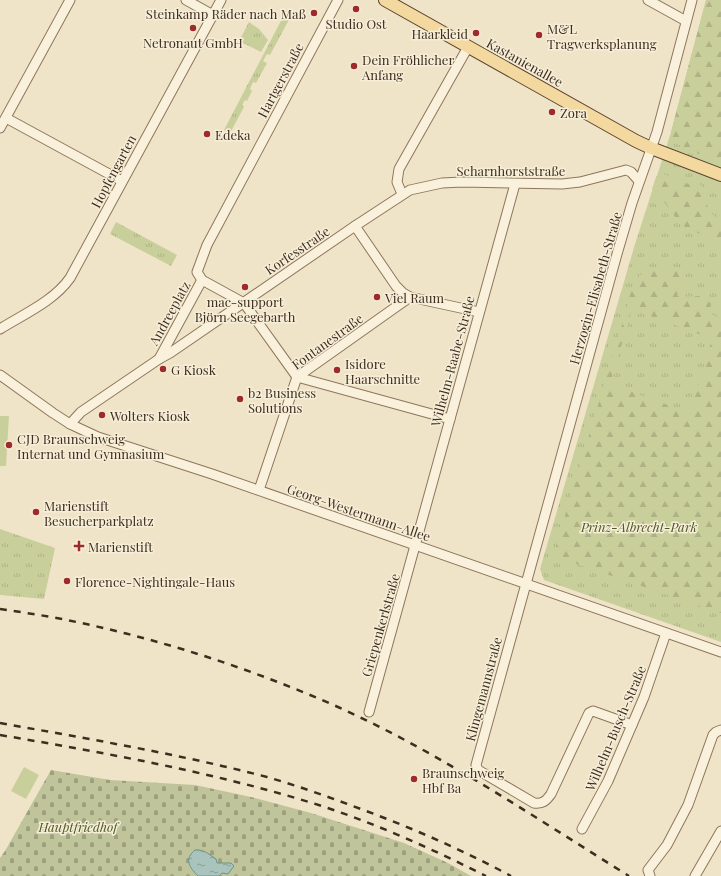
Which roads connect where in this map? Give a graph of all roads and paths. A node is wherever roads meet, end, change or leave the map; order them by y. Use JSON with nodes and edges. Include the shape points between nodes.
{"nodes":[{"id":1,"x":70,"y":0,"type":"edge"},
{"id":2,"x":186,"y":0,"type":"edge"},
{"id":3,"x":221,"y":0,"type":"edge"},
{"id":4,"x":338,"y":0,"type":"edge"},
{"id":5,"x":385,"y":0,"type":"edge"},
{"id":6,"x":648,"y":0,"type":"edge"},
{"id":7,"x":692,"y":0,"type":"edge"},
{"id":8,"x":213,"y":15,"type":"junction"},
{"id":9,"x":686,"y":21,"type":"junction"},
{"id":10,"x":468,"y":47,"type":"junction"},
{"id":11,"x":6,"y":118,"type":"junction"},
{"id":12,"x":0,"y":128,"type":"edge"},
{"id":13,"x":651,"y":148,"type":"junction"},
{"id":14,"x":721,"y":175,"type":"edge"},
{"id":15,"x":122,"y":181,"type":"junction"},
{"id":16,"x":639,"y":182,"type":"junction"},
{"id":17,"x":721,"y":183,"type":"edge"},
{"id":18,"x":515,"y":184,"type":"junction"},
{"id":19,"x":402,"y":194,"type":"junction"},
{"id":20,"x":355,"y":226,"type":"junction"},
{"id":21,"x":202,"y":280,"type":"junction"},
{"id":22,"x":410,"y":297,"type":"junction"},
{"id":23,"x":244,"y":303,"type":"junction"},
{"id":24,"x":479,"y":312,"type":"junction"},
{"id":25,"x":0,"y":329,"type":"edge"},
{"id":26,"x":159,"y":359,"type":"junction"},
{"id":27,"x":0,"y":375,"type":"edge"},
{"id":28,"x":297,"y":377,"type":"junction"},
{"id":29,"x":450,"y":419,"type":"junction"},
{"id":30,"x":70,"y":424,"type":"junction"},
{"id":31,"x":259,"y":490,"type":"junction"},
{"id":32,"x":416,"y":545,"type":"junction"},
{"id":33,"x":525,"y":584,"type":"junction"},
{"id":34,"x":666,"y":633,"type":"junction"},
{"id":35,"x":721,"y":652,"type":"edge"},
{"id":36,"x":369,"y":712,"type":"dead end"},
{"id":37,"x":632,"y":725,"type":"junction"},
{"id":38,"x":721,"y":730,"type":"edge"},
{"id":39,"x":582,"y":829,"type":"dead end"},
{"id":40,"x":721,"y":831,"type":"edge"},
{"id":41,"x":649,"y":873,"type":"edge"},
{"id":42,"x":695,"y":876,"type":"edge"}],
"edges":[{"from":1,"to":11,"type":"street"},
{"from":2,"to":8,"type":"street"},
{"from":3,"to":8,"type":"street","name":"Hopfengarten"},
{"from":4,"to":21,"type":"street","name":"Hartgerstraße","via":[[207,245],[197,272]]},
{"from":5,"to":10,"type":"main road","name":"Kastanienallee"},
{"from":6,"to":9,"type":"street"},
{"from":7,"to":9,"type":"street","name":"Herzogin-Elisabeth-Straße"},
{"from":8,"to":15,"type":"street","name":"Hopfengarten"},
{"from":9,"to":13,"type":"street","name":"Herzogin-Elisabeth-Straße"},
{"from":10,"to":13,"type":"main road","name":"Kastanienallee"},
{"from":10,"to":19,"type":"street","via":[[399,169],[397,182]]},
{"from":11,"to":12,"type":"street"},
{"from":11,"to":15,"type":"street"},
{"from":13,"to":14,"type":"main road"},
{"from":13,"to":16,"type":"street","name":"Herzogin-Elisabeth-Straße"},
{"from":13,"to":17,"type":"main road","via":[[668,162]]},
{"from":15,"to":25,"type":"street","name":"Hopfengarten","via":[[66,284],[52,297]]},
{"from":16,"to":18,"type":"street","name":"Scharnhorststraße","via":[[626,170],[580,182]]},
{"from":16,"to":33,"type":"street","name":"Herzogin-Elisabeth-Straße"},
{"from":18,"to":19,"type":"street","name":"Scharnhorststraße","via":[[442,183]]},
{"from":18,"to":24,"type":"street","name":"Wilhelm-Raabe-Straße"},
{"from":19,"to":20,"type":"street","name":"Korfesstraße"},
{"from":20,"to":22,"type":"street","via":[[396,286]]},
{"from":20,"to":23,"type":"street","name":"Korfesstraße"},
{"from":21,"to":23,"type":"street","name":"Andreeplatz"},
{"from":21,"to":26,"type":"street","name":"Andreeplatz"},
{"from":22,"to":24,"type":"street"},
{"from":22,"to":28,"type":"street","name":"Fontanestraße"},
{"from":23,"to":26,"type":"street","name":"Korfesstraße"},
{"from":23,"to":28,"type":"street"},
{"from":24,"to":29,"type":"street","name":"Wilhelm-Raabe-Straße"},
{"from":26,"to":30,"type":"street","name":"Korfesstraße","via":[[81,412]]},
{"from":27,"to":30,"type":"street","name":"Georg-Westermann-Allee"},
{"from":28,"to":29,"type":"street"},
{"from":28,"to":31,"type":"street","name":"Fontanestraße"},
{"from":29,"to":32,"type":"street","name":"Wilhelm-Raabe-Straße"},
{"from":30,"to":31,"type":"street","name":"Georg-Westermann-Allee","via":[[98,437]]},
{"from":31,"to":32,"type":"street","name":"Georg-Westermann-Allee"},
{"from":32,"to":33,"type":"street","name":"Georg-Westermann-Allee"},
{"from":32,"to":36,"type":"street","name":"Griepenkerlstraße"},
{"from":33,"to":34,"type":"street","name":"Georg-Westermann-Allee"},
{"from":33,"to":37,"type":"street","name":"Klingemannstraße","via":[[476,765],[478,770],[534,804],[541,804],[551,794],[589,712],[593,711]]},
{"from":34,"to":35,"type":"street","name":"Georg-Westermann-Allee"},
{"from":34,"to":37,"type":"street","name":"Wilhelm-Busch-Straße"},
{"from":37,"to":39,"type":"street","name":"Wilhelm-Busch-Straße","via":[[608,781]]},
{"from":38,"to":41,"type":"street","via":[[713,735],[688,805]]},
{"from":40,"to":42,"type":"street"}]}
